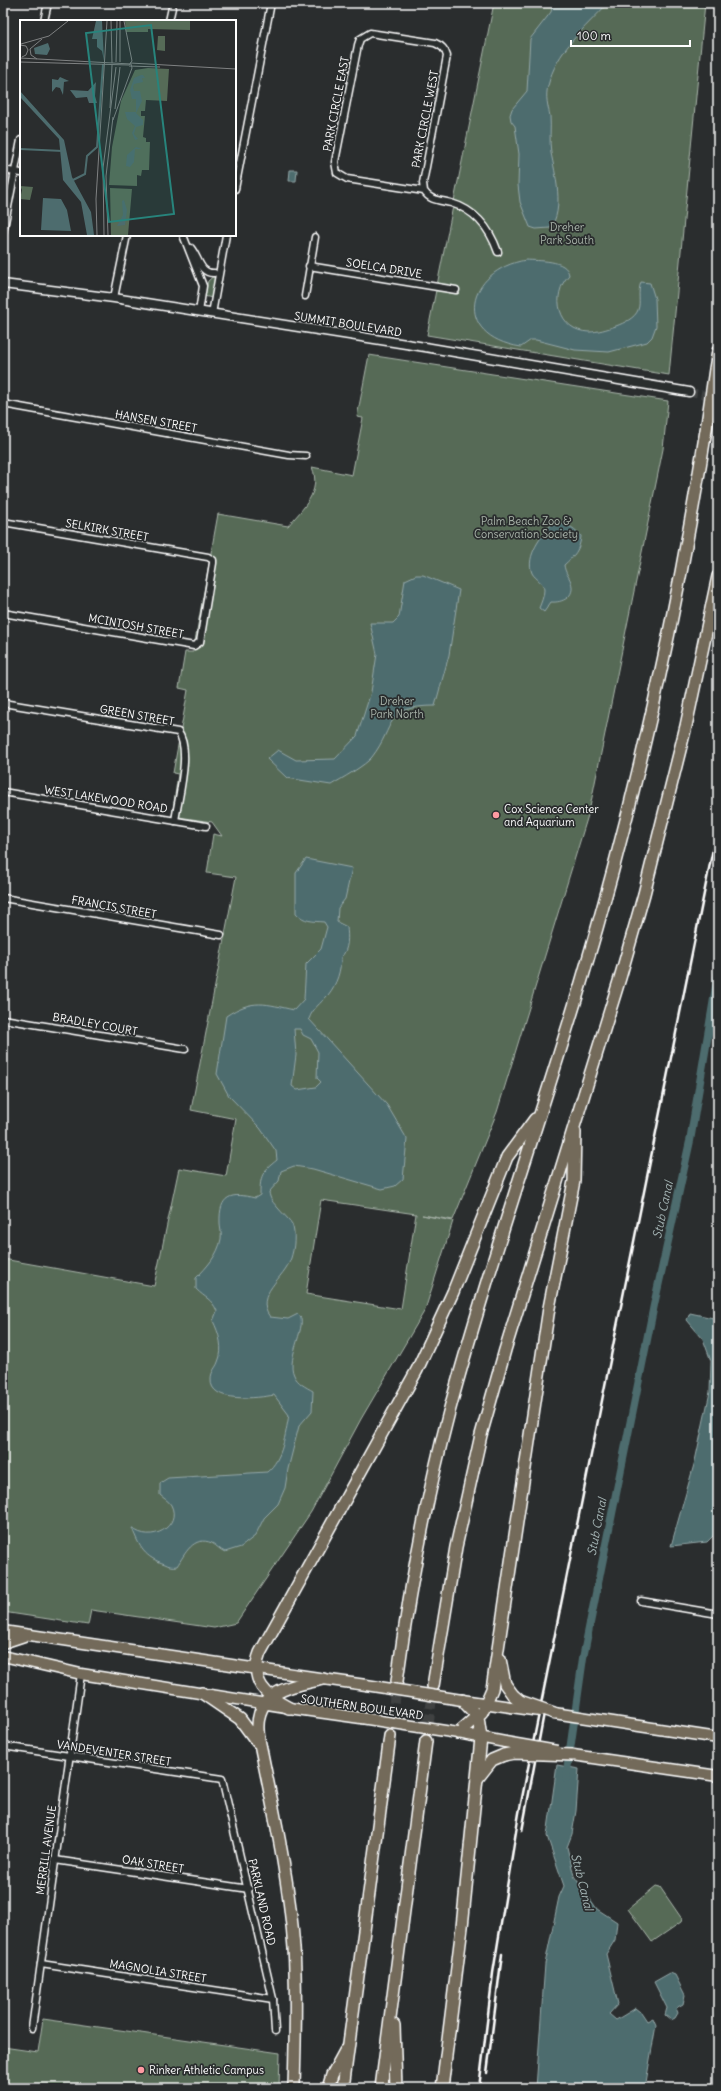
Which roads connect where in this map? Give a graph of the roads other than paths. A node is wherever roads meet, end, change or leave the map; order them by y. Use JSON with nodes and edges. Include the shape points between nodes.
{"nodes":[{"id":1,"x":48,"y":3,"type":"edge"},
{"id":2,"x":173,"y":3,"type":"edge"},
{"id":3,"x":271,"y":3,"type":"edge"},
{"id":4,"x":44,"y":20,"type":"edge"},
{"id":5,"x":169,"y":20,"type":"edge"},
{"id":6,"x":446,"y":51,"type":"joint"},
{"id":7,"x":20,"y":151,"type":"edge"},
{"id":8,"x":3,"y":170,"type":"edge"},
{"id":9,"x":18,"y":172,"type":"edge"},
{"id":10,"x":236,"y":184,"type":"edge"},
{"id":11,"x":424,"y":191,"type":"junction"},
{"id":12,"x":3,"y":233,"type":"edge"},
{"id":13,"x":127,"y":236,"type":"edge"},
{"id":14,"x":184,"y":236,"type":"edge"},
{"id":15,"x":226,"y":236,"type":"edge"},
{"id":16,"x":315,"y":237,"type":"dead end"},
{"id":17,"x":187,"y":242,"type":"junction"},
{"id":18,"x":498,"y":252,"type":"dead end"},
{"id":19,"x":221,"y":259,"type":"junction"},
{"id":20,"x":309,"y":266,"type":"junction"},
{"id":21,"x":214,"y":273,"type":"junction"},
{"id":22,"x":3,"y":284,"type":"edge"},
{"id":23,"x":202,"y":284,"type":"junction"},
{"id":24,"x":456,"y":290,"type":"dead end"},
{"id":25,"x":305,"y":296,"type":"dead end"},
{"id":26,"x":114,"y":298,"type":"junction"},
{"id":27,"x":199,"y":312,"type":"junction"},
{"id":28,"x":212,"y":314,"type":"junction"},
{"id":29,"x":718,"y":351,"type":"edge"},
{"id":30,"x":689,"y":392,"type":"tunnel mouth"},
{"id":31,"x":3,"y":404,"type":"edge"},
{"id":32,"x":306,"y":456,"type":"dead end"},
{"id":33,"x":3,"y":522,"type":"edge"},
{"id":34,"x":208,"y":557,"type":"joint"},
{"id":35,"x":718,"y":576,"type":"edge"},
{"id":36,"x":3,"y":613,"type":"edge"},
{"id":37,"x":3,"y":703,"type":"edge"},
{"id":38,"x":3,"y":792,"type":"edge"},
{"id":39,"x":175,"y":821,"type":"junction"},
{"id":40,"x":206,"y":826,"type":"dead end"},
{"id":41,"x":3,"y":898,"type":"edge"},
{"id":42,"x":221,"y":935,"type":"dead end"},
{"id":43,"x":3,"y":1019,"type":"edge"},
{"id":44,"x":185,"y":1049,"type":"dead end"},
{"id":45,"x":540,"y":1112,"type":"junction"},
{"id":46,"x":575,"y":1121,"type":"junction"},
{"id":47,"x":641,"y":1601,"type":"dead end"},
{"id":48,"x":718,"y":1614,"type":"edge"},
{"id":49,"x":3,"y":1631,"type":"edge"},
{"id":50,"x":34,"y":1634,"type":"junction"},
{"id":51,"x":3,"y":1643,"type":"edge"},
{"id":52,"x":498,"y":1649,"type":"junction"},
{"id":53,"x":3,"y":1656,"type":"edge"},
{"id":54,"x":256,"y":1670,"type":"junction"},
{"id":55,"x":81,"y":1674,"type":"junction"},
{"id":56,"x":323,"y":1679,"type":"junction"},
{"id":57,"x":397,"y":1681,"type":"tunnel mouth"},
{"id":58,"x":433,"y":1686,"type":"tunnel mouth"},
{"id":59,"x":202,"y":1693,"type":"junction"},
{"id":60,"x":267,"y":1700,"type":"junction"},
{"id":61,"x":462,"y":1700,"type":"junction"},
{"id":62,"x":487,"y":1704,"type":"junction"},
{"id":63,"x":289,"y":1708,"type":"joint"},
{"id":64,"x":554,"y":1713,"type":"junction"},
{"id":65,"x":478,"y":1717,"type":"junction"},
{"id":66,"x":458,"y":1733,"type":"junction"},
{"id":67,"x":390,"y":1736,"type":"tunnel mouth"},
{"id":68,"x":481,"y":1738,"type":"junction"},
{"id":69,"x":718,"y":1738,"type":"edge"},
{"id":70,"x":426,"y":1741,"type":"tunnel mouth"},
{"id":71,"x":3,"y":1746,"type":"edge"},
{"id":72,"x":260,"y":1748,"type":"junction"},
{"id":73,"x":573,"y":1754,"type":"junction"},
{"id":74,"x":69,"y":1756,"type":"junction"},
{"id":75,"x":718,"y":1776,"type":"edge"},
{"id":76,"x":222,"y":1779,"type":"joint"},
{"id":77,"x":476,"y":1781,"type":"junction"},
{"id":78,"x":55,"y":1860,"type":"junction"},
{"id":79,"x":249,"y":1889,"type":"junction"},
{"id":80,"x":41,"y":1964,"type":"junction"},
{"id":81,"x":394,"y":1990,"type":"junction"},
{"id":82,"x":273,"y":1999,"type":"junction"},
{"id":83,"x":32,"y":2028,"type":"dead end"},
{"id":84,"x":275,"y":2031,"type":"dead end"},
{"id":85,"x":349,"y":2045,"type":"junction"},
{"id":86,"x":294,"y":2088,"type":"edge"},
{"id":87,"x":328,"y":2088,"type":"edge"},
{"id":88,"x":343,"y":2088,"type":"edge"},
{"id":89,"x":381,"y":2088,"type":"edge"},
{"id":90,"x":396,"y":2088,"type":"edge"},
{"id":91,"x":442,"y":2088,"type":"edge"}],
"edges":[{"from":1,"to":4,"type":"street"},
{"from":2,"to":5,"type":"street"},
{"from":3,"to":10,"type":"street"},
{"from":6,"to":11,"type":"street","name":"PARK CIRCLE WEST","via":[[423,183]]},
{"from":6,"to":11,"type":"street","name":"PARK CIRCLE EAST","via":[[435,43],[370,33],[364,35],[358,45],[335,162],[337,173],[341,177]]},
{"from":7,"to":9,"type":"street"},
{"from":8,"to":9,"type":"street"},
{"from":9,"to":12,"type":"street"},
{"from":11,"to":18,"type":"street","via":[[432,199],[460,206],[474,215],[489,231]]},
{"from":13,"to":26,"type":"street"},
{"from":14,"to":17,"type":"street"},
{"from":15,"to":19,"type":"street"},
{"from":16,"to":20,"type":"street"},
{"from":17,"to":21,"type":"street","via":[[203,271]]},
{"from":17,"to":23,"type":"street"},
{"from":19,"to":21,"type":"street"},
{"from":19,"to":28,"type":"street"},
{"from":20,"to":24,"type":"street","name":"SOELCA DRIVE"},
{"from":20,"to":25,"type":"street"},
{"from":21,"to":23,"type":"street"},
{"from":22,"to":26,"type":"street","name":"SUMMIT BOULEVARD"},
{"from":23,"to":27,"type":"street"},
{"from":26,"to":27,"type":"street","name":"SUMMIT BOULEVARD"},
{"from":27,"to":28,"type":"street","name":"SUMMIT BOULEVARD"},
{"from":28,"to":30,"type":"street","name":"SUMMIT BOULEVARD","via":[[440,349]]},
{"from":29,"to":45,"type":"highway","bridge":true,"via":[[675,607],[641,762],[588,959]]},
{"from":31,"to":32,"type":"street","name":"HANSEN STREET"},
{"from":33,"to":34,"type":"street","name":"SELKIRK STREET"},
{"from":34,"to":36,"type":"street","name":"MCINTOSH STREET","via":[[213,563],[200,642],[194,646]]},
{"from":35,"to":46,"type":"highway","via":[[686,726],[655,852],[620,978]]},
{"from":37,"to":39,"type":"street","name":"GREEN STREET","via":[[178,732],[184,750]]},
{"from":38,"to":39,"type":"street","name":"WEST LAKEWOOD ROAD"},
{"from":39,"to":40,"type":"street","name":"WEST LAKEWOOD ROAD"},
{"from":41,"to":42,"type":"street","name":"FRANCIS STREET"},
{"from":43,"to":44,"type":"street","name":"BRADLEY COURT"},
{"from":45,"to":54,"type":"highway","via":[[507,1158],[429,1344],[386,1427],[262,1649]]},
{"from":45,"to":57,"type":"highway","via":[[449,1414],[417,1555]]},
{"from":46,"to":52,"type":"highway","via":[[574,1181],[549,1308]]},
{"from":46,"to":58,"type":"highway","via":[[504,1350],[481,1435],[453,1562]]},
{"from":47,"to":48,"type":"street"},
{"from":49,"to":50,"type":"main road","name":"SOUTHERN BOULEVARD"},
{"from":50,"to":51,"type":"main road","via":[[13,1638]]},
{"from":50,"to":54,"type":"main road","name":"SOUTHERN BOULEVARD"},
{"from":52,"to":62,"type":"highway"},
{"from":52,"to":64,"type":"highway","bridge":true,"via":[[504,1680],[513,1695],[520,1701]]},
{"from":53,"to":55,"type":"main road"},
{"from":54,"to":56,"type":"main road","name":"SOUTHERN BOULEVARD"},
{"from":54,"to":60,"type":"highway"},
{"from":55,"to":59,"type":"main road"},
{"from":55,"to":74,"type":"street","name":"MERRILL AVENUE"},
{"from":56,"to":60,"type":"highway","via":[[286,1688]]},
{"from":56,"to":61,"type":"main road","name":"SOUTHERN BOULEVARD","bridge":true},
{"from":59,"to":60,"type":"main road"},
{"from":59,"to":72,"type":"highway","via":[[240,1719]]},
{"from":60,"to":63,"type":"highway"},
{"from":60,"to":72,"type":"highway","via":[[258,1722]]},
{"from":61,"to":62,"type":"main road","name":"SOUTHERN BOULEVARD"},
{"from":61,"to":65,"type":"highway"},
{"from":62,"to":64,"type":"main road","name":"SOUTHERN BOULEVARD","bridge":true},
{"from":62,"to":65,"type":"highway"},
{"from":63,"to":66,"type":"main road","name":"SOUTHERN BOULEVARD","bridge":true},
{"from":64,"to":69,"type":"main road","name":"SOUTHERN BOULEVARD"},
{"from":65,"to":66,"type":"highway"},
{"from":65,"to":68,"type":"highway"},
{"from":66,"to":68,"type":"main road","name":"SOUTHERN BOULEVARD"},
{"from":67,"to":85,"type":"highway"},
{"from":68,"to":73,"type":"main road","name":"SOUTHERN BOULEVARD","bridge":true},
{"from":68,"to":77,"type":"highway"},
{"from":70,"to":81,"type":"highway"},
{"from":71,"to":74,"type":"street","name":"VANDEVENTER STREET"},
{"from":72,"to":86,"type":"highway","via":[[284,1870],[292,1927],[296,1991]]},
{"from":73,"to":75,"type":"main road","name":"SOUTHERN BOULEVARD"},
{"from":73,"to":77,"type":"highway","bridge":true,"via":[[504,1755],[492,1760]]},
{"from":74,"to":76,"type":"street","name":"VANDEVENTER STREET"},
{"from":74,"to":78,"type":"street","name":"MERRILL AVENUE"},
{"from":76,"to":79,"type":"street","name":"PARKLAND ROAD"},
{"from":77,"to":91,"type":"highway","via":[[462,1927]]},
{"from":78,"to":79,"type":"street","name":"OAK STREET"},
{"from":78,"to":80,"type":"street","name":"MERRILL AVENUE"},
{"from":79,"to":82,"type":"street","name":"PARKLAND ROAD"},
{"from":80,"to":82,"type":"street","name":"MAGNOLIA STREET"},
{"from":80,"to":83,"type":"street","name":"MERRILL AVENUE"},
{"from":81,"to":89,"type":"highway"},
{"from":81,"to":90,"type":"highway"},
{"from":82,"to":84,"type":"street","name":"PARKLAND ROAD"},
{"from":85,"to":87,"type":"highway","via":[[332,2075]]},
{"from":85,"to":88,"type":"highway"}]}
